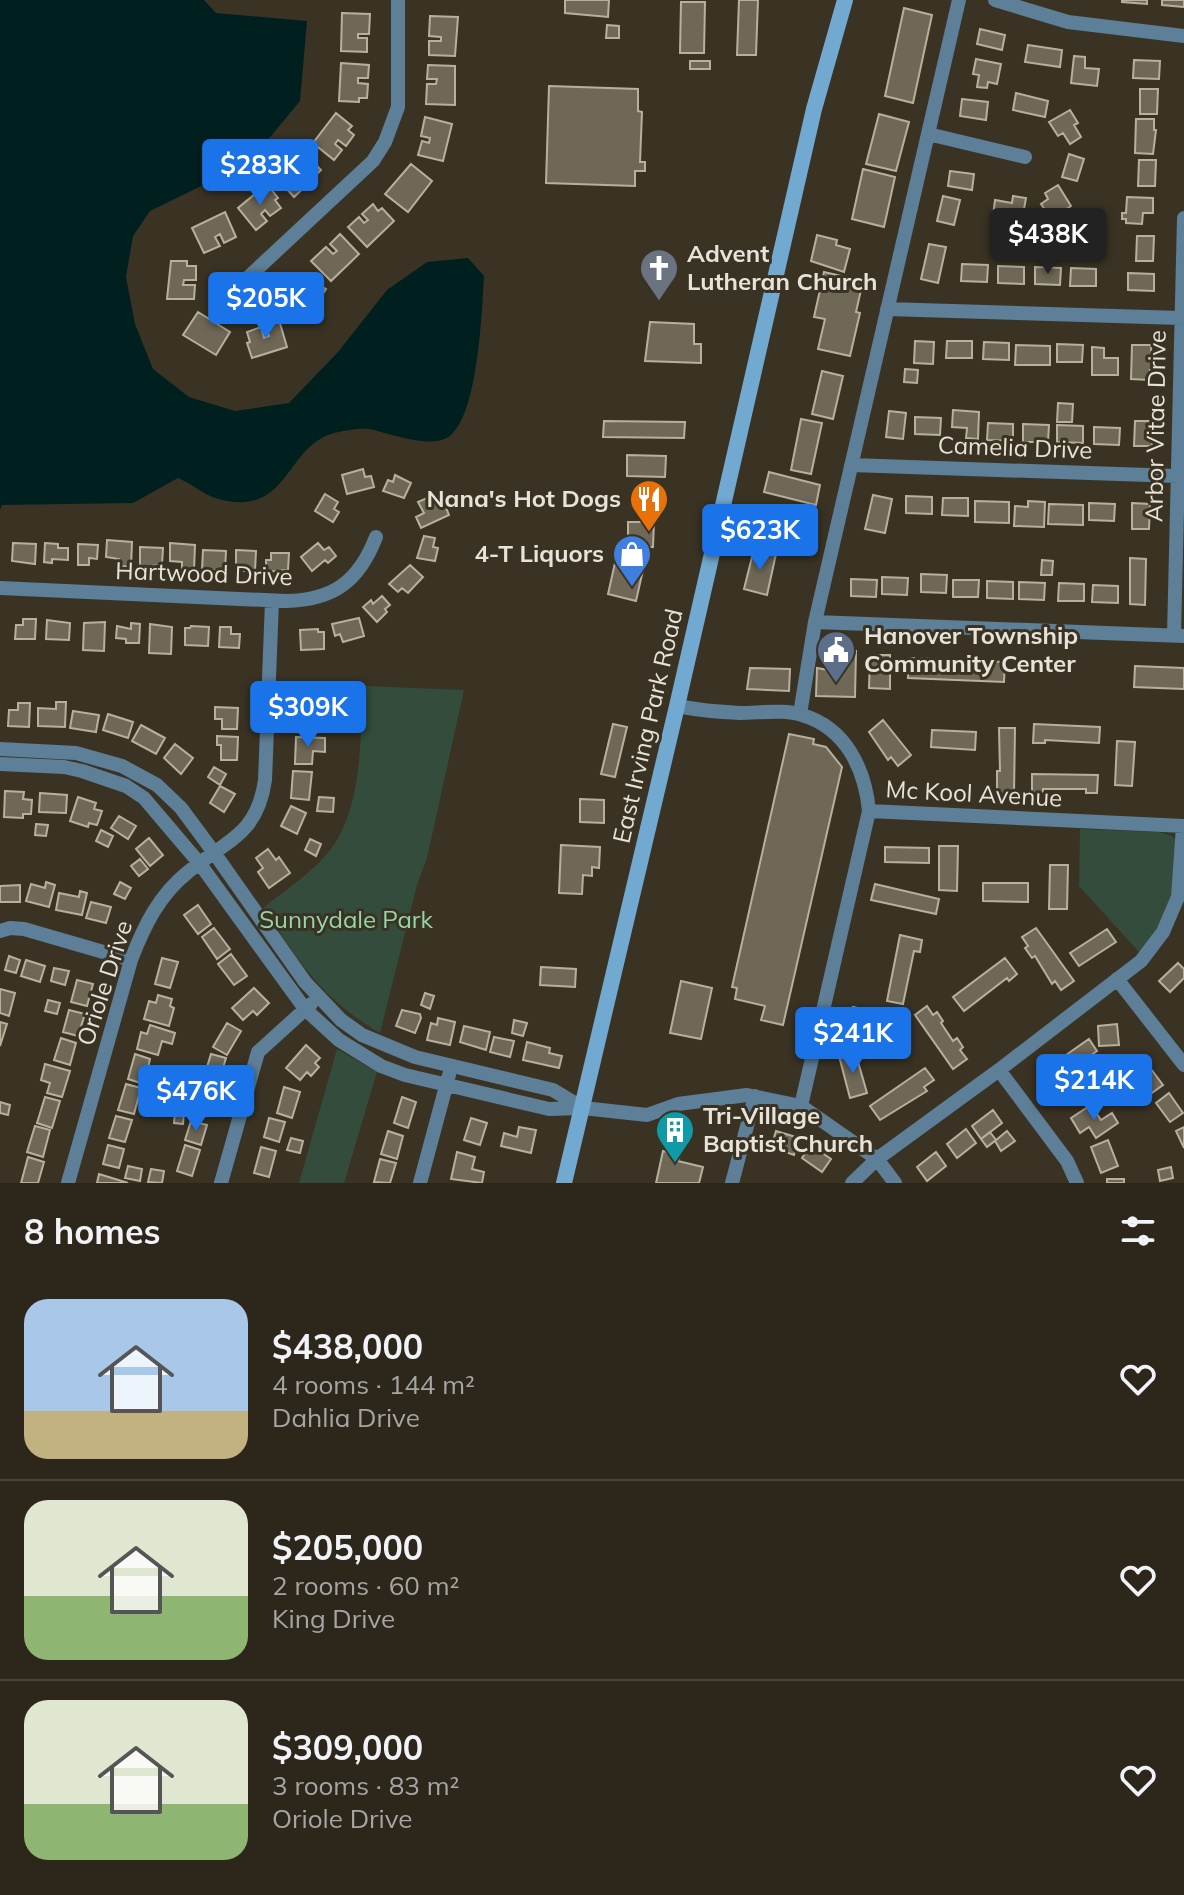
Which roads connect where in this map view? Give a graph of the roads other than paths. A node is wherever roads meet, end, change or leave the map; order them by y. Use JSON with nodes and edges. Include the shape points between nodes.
{"nodes":[{"id":1,"x":398,"y":0,"type":"edge"},
{"id":2,"x":845,"y":0,"type":"edge"},
{"id":3,"x":959,"y":0,"type":"edge"},
{"id":4,"x":995,"y":0,"type":"edge"},
{"id":5,"x":1184,"y":36,"type":"edge"},
{"id":6,"x":928,"y":134,"type":"junction"},
{"id":7,"x":1025,"y":157,"type":"dead end"},
{"id":8,"x":1184,"y":218,"type":"edge"},
{"id":9,"x":242,"y":283,"type":"dead end"},
{"id":10,"x":887,"y":309,"type":"junction"},
{"id":11,"x":1181,"y":318,"type":"junction"},
{"id":12,"x":851,"y":465,"type":"junction"},
{"id":13,"x":1177,"y":476,"type":"junction"},
{"id":14,"x":376,"y":537,"type":"dead end"},
{"id":15,"x":0,"y":588,"type":"edge"},
{"id":16,"x":272,"y":601,"type":"junction"},
{"id":17,"x":815,"y":622,"type":"junction"},
{"id":18,"x":1179,"y":635,"type":"edge"},
{"id":19,"x":677,"y":706,"type":"junction"},
{"id":20,"x":800,"y":714,"type":"junction"},
{"id":21,"x":0,"y":749,"type":"edge"},
{"id":22,"x":0,"y":764,"type":"edge"},
{"id":23,"x":869,"y":811,"type":"junction"},
{"id":24,"x":1184,"y":826,"type":"edge"},
{"id":25,"x":215,"y":854,"type":"junction"},
{"id":26,"x":200,"y":864,"type":"junction"},
{"id":27,"x":0,"y":931,"type":"edge"},
{"id":28,"x":131,"y":960,"type":"junction"},
{"id":29,"x":1117,"y":979,"type":"junction"},
{"id":30,"x":318,"y":997,"type":"junction"},
{"id":31,"x":305,"y":1009,"type":"junction"},
{"id":32,"x":1184,"y":1065,"type":"edge"},
{"id":33,"x":452,"y":1066,"type":"junction"},
{"id":34,"x":999,"y":1070,"type":"junction"},
{"id":35,"x":447,"y":1084,"type":"junction"},
{"id":36,"x":755,"y":1096,"type":"junction"},
{"id":37,"x":801,"y":1106,"type":"junction"},
{"id":38,"x":583,"y":1108,"type":"junction"},
{"id":39,"x":877,"y":1159,"type":"junction"},
{"id":40,"x":68,"y":1183,"type":"edge"},
{"id":41,"x":221,"y":1183,"type":"edge"},
{"id":42,"x":420,"y":1183,"type":"edge"},
{"id":43,"x":564,"y":1183,"type":"edge"},
{"id":44,"x":732,"y":1183,"type":"edge"},
{"id":45,"x":852,"y":1183,"type":"edge"},
{"id":46,"x":895,"y":1183,"type":"edge"},
{"id":47,"x":1077,"y":1183,"type":"edge"}],
"edges":[{"from":1,"to":9,"type":"street","via":[[398,107],[385,142],[373,161]]},
{"from":2,"to":19,"type":"main road","name":"East Irving Park Road","via":[[814,109]]},
{"from":3,"to":6,"type":"street"},
{"from":4,"to":5,"type":"street","via":[[1068,22]]},
{"from":6,"to":7,"type":"street"},
{"from":6,"to":10,"type":"street"},
{"from":8,"to":11,"type":"street","name":"Arbor Vitae Drive"},
{"from":10,"to":11,"type":"street"},
{"from":10,"to":12,"type":"street"},
{"from":11,"to":13,"type":"street","name":"Arbor Vitae Drive"},
{"from":12,"to":13,"type":"street","name":"Camelia Drive"},
{"from":12,"to":17,"type":"street"},
{"from":13,"to":18,"type":"street","name":"Arbor Vitae Drive"},
{"from":14,"to":16,"type":"street","name":"Hartwood Drive","via":[[364,564],[340,587],[315,598]]},
{"from":15,"to":16,"type":"street","name":"Hartwood Drive"},
{"from":16,"to":25,"type":"street","name":"Oriole Drive","via":[[262,798],[243,833]]},
{"from":17,"to":18,"type":"street"},
{"from":17,"to":20,"type":"street"},
{"from":19,"to":20,"type":"street","name":"Mc Kool Avenue"},
{"from":19,"to":38,"type":"main road","name":"East Irving Park Road"},
{"from":20,"to":23,"type":"street","name":"Mc Kool Avenue","via":[[826,726],[858,761]]},
{"from":21,"to":25,"type":"street","via":[[76,753],[135,771],[167,794]]},
{"from":22,"to":26,"type":"street","via":[[64,767],[126,786],[144,798]]},
{"from":23,"to":24,"type":"street","name":"Mc Kool Avenue"},
{"from":23,"to":37,"type":"street"},
{"from":24,"to":29,"type":"street","via":[[1172,916],[1141,961]]},
{"from":25,"to":26,"type":"street","name":"Oriole Drive"},
{"from":25,"to":30,"type":"street"},
{"from":26,"to":28,"type":"street","name":"Oriole Drive","via":[[162,899]]},
{"from":26,"to":31,"type":"street"},
{"from":27,"to":28,"type":"street","via":[[24,929]]},
{"from":28,"to":40,"type":"street","name":"Oriole Drive"},
{"from":29,"to":32,"type":"street"},
{"from":29,"to":34,"type":"street"},
{"from":30,"to":31,"type":"street"},
{"from":30,"to":33,"type":"street","via":[[370,1040]]},
{"from":31,"to":35,"type":"street","via":[[367,1059],[391,1071]]},
{"from":31,"to":41,"type":"street","via":[[258,1052]]},
{"from":33,"to":35,"type":"street"},
{"from":33,"to":38,"type":"street","via":[[553,1090]]},
{"from":34,"to":39,"type":"street"},
{"from":34,"to":47,"type":"street","via":[[1067,1161]]},
{"from":35,"to":38,"type":"street","via":[[549,1109]]},
{"from":35,"to":42,"type":"street"},
{"from":36,"to":37,"type":"street"},
{"from":36,"to":38,"type":"street","via":[[678,1104],[647,1115]]},
{"from":36,"to":44,"type":"street"},
{"from":37,"to":39,"type":"street"},
{"from":38,"to":43,"type":"main road","name":"East Irving Park Road"},
{"from":39,"to":45,"type":"street"},
{"from":39,"to":46,"type":"street"}]}
